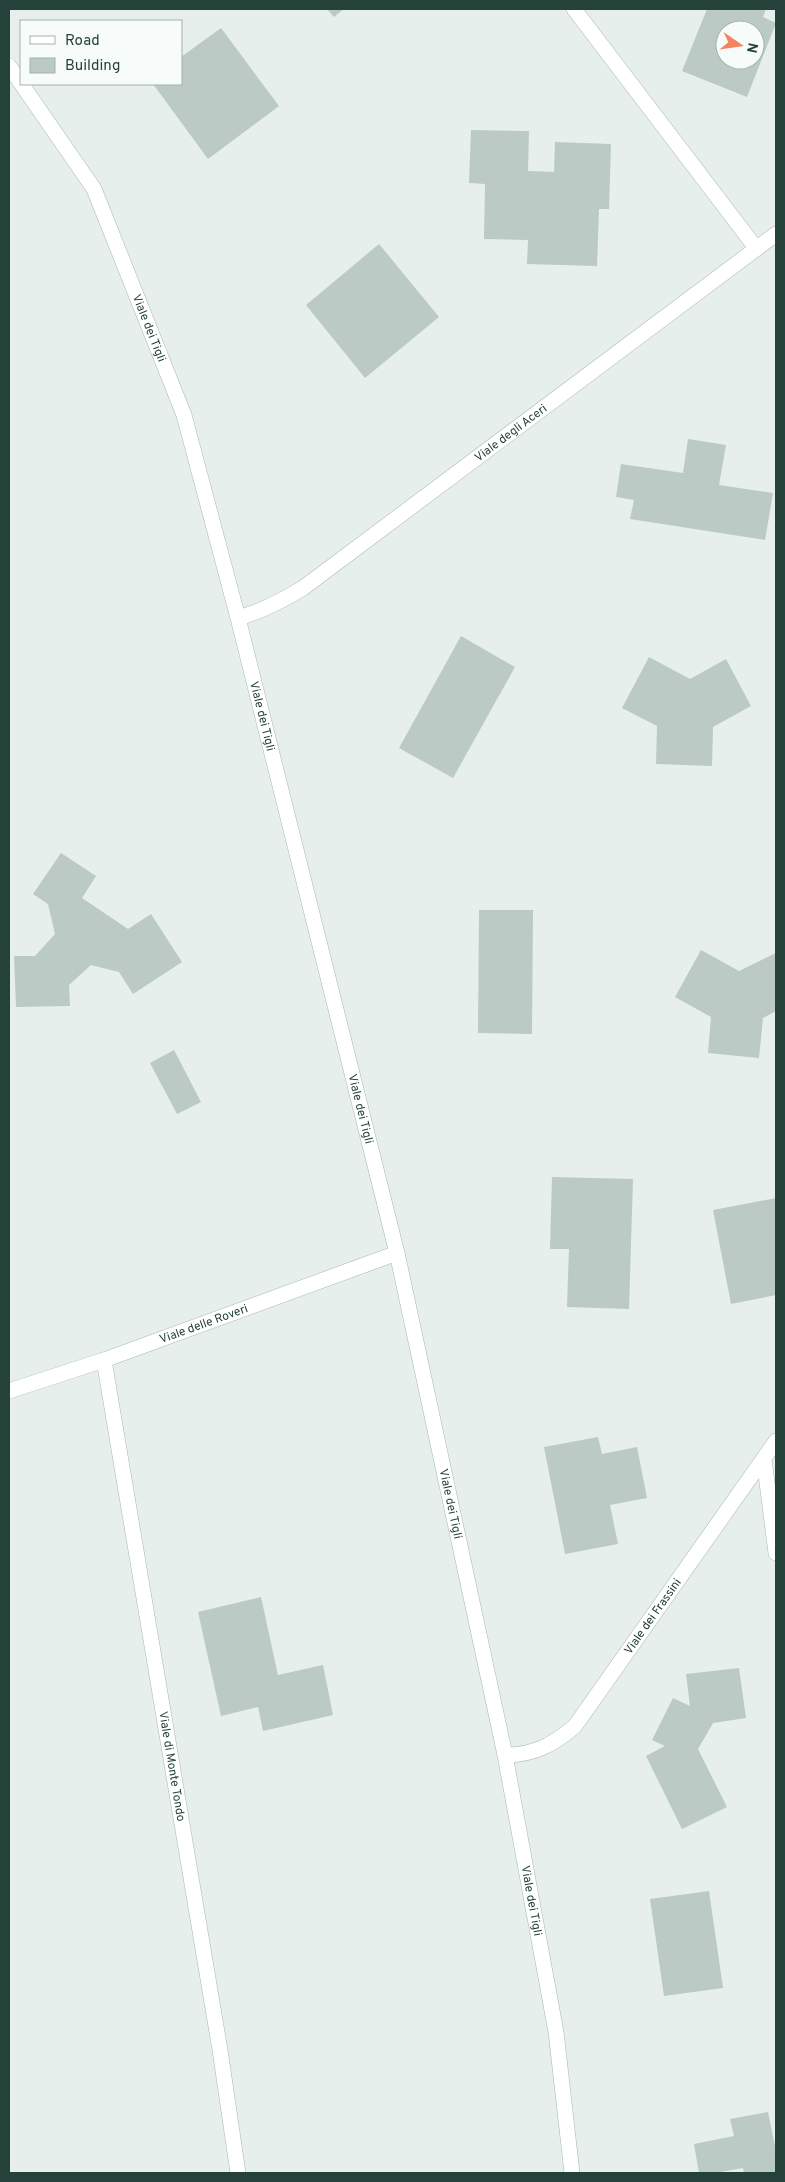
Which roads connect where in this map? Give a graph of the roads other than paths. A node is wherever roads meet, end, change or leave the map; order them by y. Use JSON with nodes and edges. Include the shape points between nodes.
{"nodes":[{"id":1,"x":574,"y":9,"type":"edge"},
{"id":2,"x":9,"y":66,"type":"edge"},
{"id":3,"x":20,"y":82,"type":"edge"},
{"id":4,"x":22,"y":85,"type":"edge"},
{"id":5,"x":776,"y":234,"type":"edge"},
{"id":6,"x":756,"y":248,"type":"junction"},
{"id":7,"x":238,"y":618,"type":"junction"},
{"id":8,"x":397,"y":1252,"type":"junction"},
{"id":9,"x":104,"y":1360,"type":"junction"},
{"id":10,"x":9,"y":1391,"type":"edge"},
{"id":11,"x":776,"y":1442,"type":"edge"},
{"id":12,"x":764,"y":1459,"type":"junction"},
{"id":13,"x":776,"y":1553,"type":"edge"},
{"id":14,"x":506,"y":1755,"type":"junction"},
{"id":15,"x":238,"y":2173,"type":"edge"},
{"id":16,"x":572,"y":2173,"type":"edge"}],
"edges":[{"from":1,"to":6,"type":"street"},
{"from":2,"to":3,"type":"street","name":"Viale dei Tigli"},
{"from":4,"to":7,"type":"street","name":"Viale dei Tigli","via":[[94,189],[184,415]]},
{"from":5,"to":6,"type":"street","name":"Viale degli Aceri"},
{"from":6,"to":7,"type":"street","name":"Viale degli Aceri","via":[[303,588],[266,609]]},
{"from":7,"to":8,"type":"street","name":"Viale dei Tigli"},
{"from":8,"to":9,"type":"street","name":"Viale delle Roveri"},
{"from":8,"to":14,"type":"street","name":"Viale dei Tigli"},
{"from":9,"to":10,"type":"street","name":"Viale delle Roveri"},
{"from":9,"to":15,"type":"street","name":"Viale di Monte Tondo"},
{"from":11,"to":12,"type":"street","name":"Viale dei Frassini"},
{"from":12,"to":13,"type":"street"},
{"from":12,"to":14,"type":"street","name":"Viale dei Frassini","via":[[575,1726],[545,1748]]},
{"from":14,"to":16,"type":"street","name":"Viale dei Tigli","via":[[556,2032]]}]}
